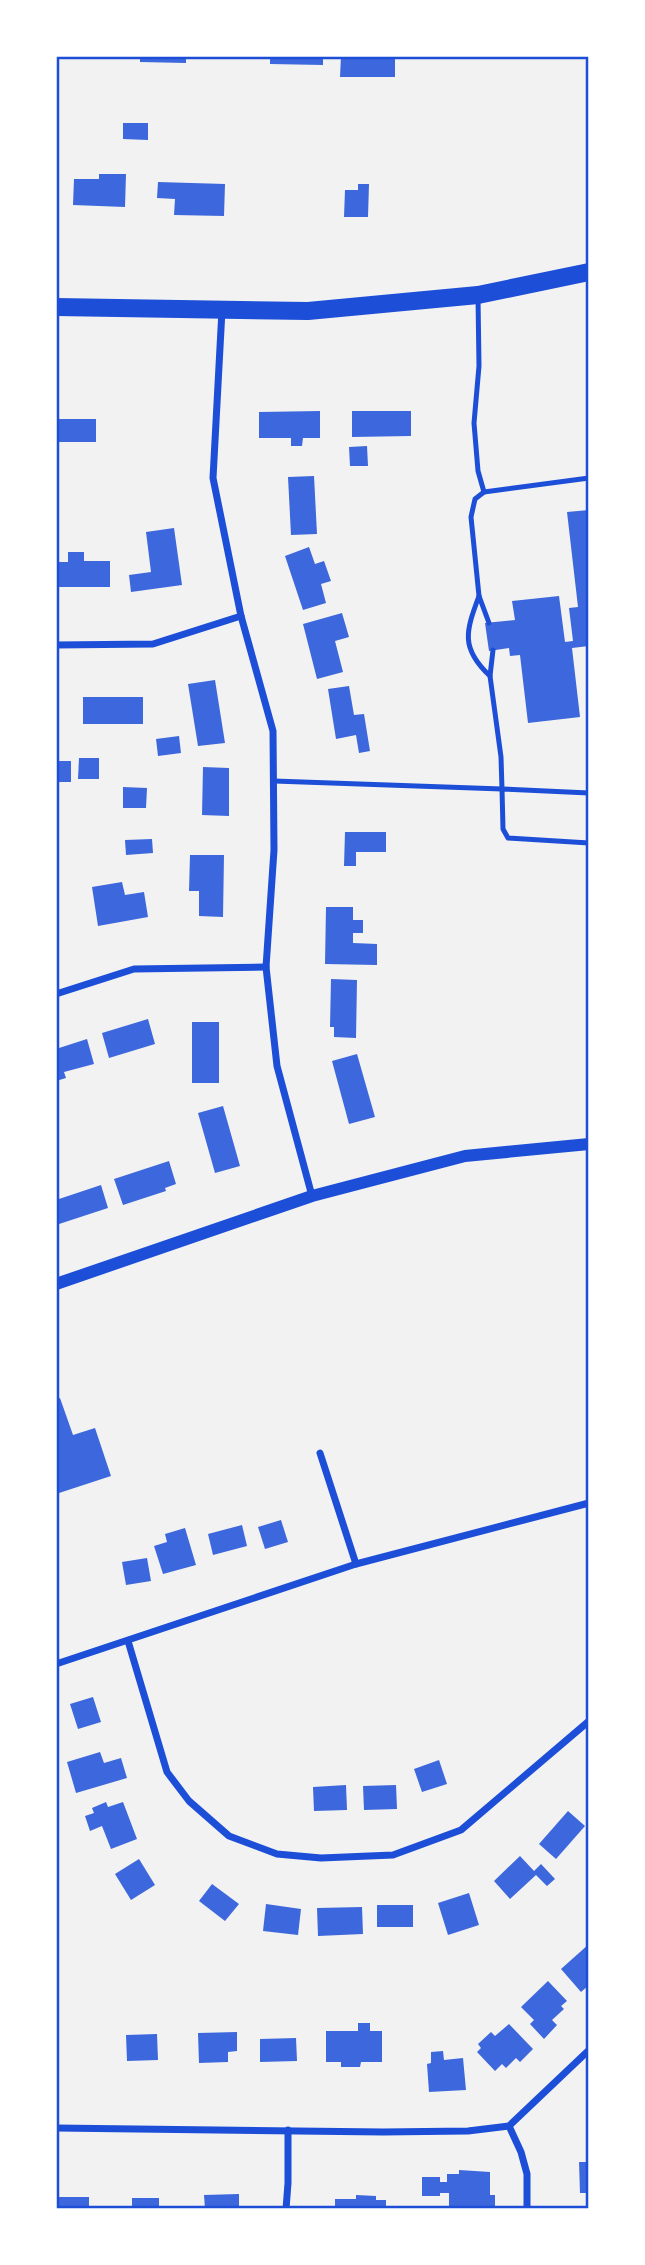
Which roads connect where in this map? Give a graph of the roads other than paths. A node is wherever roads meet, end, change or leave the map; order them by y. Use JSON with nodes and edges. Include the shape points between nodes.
{"nodes":[{"id":1,"x":589,"y":272,"type":"edge"},
{"id":2,"x":478,"y":295,"type":"junction"},
{"id":3,"x":56,"y":307,"type":"edge"},
{"id":4,"x":222,"y":309,"type":"junction"},
{"id":5,"x":589,"y":478,"type":"edge"},
{"id":6,"x":484,"y":492,"type":"junction"},
{"id":7,"x":479,"y":596,"type":"junction"},
{"id":8,"x":241,"y":616,"type":"junction"},
{"id":9,"x":489,"y":623,"type":"dead end"},
{"id":10,"x":56,"y":645,"type":"edge"},
{"id":11,"x":493,"y":650,"type":"dead end"},
{"id":12,"x":490,"y":676,"type":"junction"},
{"id":13,"x":274,"y":781,"type":"junction"},
{"id":14,"x":502,"y":789,"type":"junction"},
{"id":15,"x":589,"y":793,"type":"edge"},
{"id":16,"x":589,"y":843,"type":"edge"},
{"id":17,"x":266,"y":967,"type":"junction"},
{"id":18,"x":56,"y":994,"type":"edge"},
{"id":19,"x":589,"y":1144,"type":"edge"},
{"id":20,"x":312,"y":1196,"type":"junction"},
{"id":21,"x":56,"y":1284,"type":"edge"},
{"id":22,"x":320,"y":1452,"type":"dead end"},
{"id":23,"x":589,"y":1503,"type":"edge"},
{"id":24,"x":356,"y":1564,"type":"junction"},
{"id":25,"x":128,"y":1641,"type":"junction"},
{"id":26,"x":56,"y":1664,"type":"edge"},
{"id":27,"x":589,"y":1721,"type":"edge"},
{"id":28,"x":589,"y":2050,"type":"edge"},
{"id":29,"x":509,"y":2126,"type":"junction"},
{"id":30,"x":56,"y":2128,"type":"edge"},
{"id":31,"x":288,"y":2130,"type":"junction"},
{"id":32,"x":286,"y":2209,"type":"edge"},
{"id":33,"x":527,"y":2209,"type":"edge"}],
"edges":[{"from":1,"to":2,"type":"highway"},
{"from":2,"to":4,"type":"highway","via":[[308,311]]},
{"from":2,"to":6,"type":"lane","via":[[474,423]]},
{"from":3,"to":4,"type":"highway"},
{"from":4,"to":8,"type":"street","via":[[213,478]]},
{"from":5,"to":6,"type":"lane"},
{"from":6,"to":7,"type":"lane","via":[[475,499],[471,517]]},
{"from":7,"to":9,"type":"lane"},
{"from":7,"to":12,"type":"lane","via":[[468,625],[468,642],[473,657]]},
{"from":8,"to":10,"type":"street","via":[[153,644]]},
{"from":8,"to":13,"type":"street","via":[[273,731]]},
{"from":11,"to":12,"type":"lane"},
{"from":12,"to":14,"type":"lane"},
{"from":13,"to":14,"type":"lane"},
{"from":13,"to":17,"type":"street"},
{"from":14,"to":15,"type":"lane"},
{"from":14,"to":16,"type":"lane","via":[[503,829],[508,838]]},
{"from":17,"to":18,"type":"street","via":[[134,970]]},
{"from":17,"to":20,"type":"street","via":[[277,1066]]},
{"from":19,"to":20,"type":"street","via":[[465,1156]]},
{"from":20,"to":21,"type":"street"},
{"from":22,"to":24,"type":"street"},
{"from":23,"to":24,"type":"street"},
{"from":24,"to":25,"type":"street"},
{"from":25,"to":26,"type":"street"},
{"from":25,"to":27,"type":"street","via":[[167,1772],[189,1801],[229,1836],[277,1854],[321,1858],[393,1855],[461,1830]]},
{"from":28,"to":29,"type":"street"},
{"from":29,"to":31,"type":"street","via":[[468,2132]]},
{"from":29,"to":33,"type":"street","via":[[527,2174]]},
{"from":30,"to":31,"type":"street"},
{"from":31,"to":32,"type":"street"}]}
